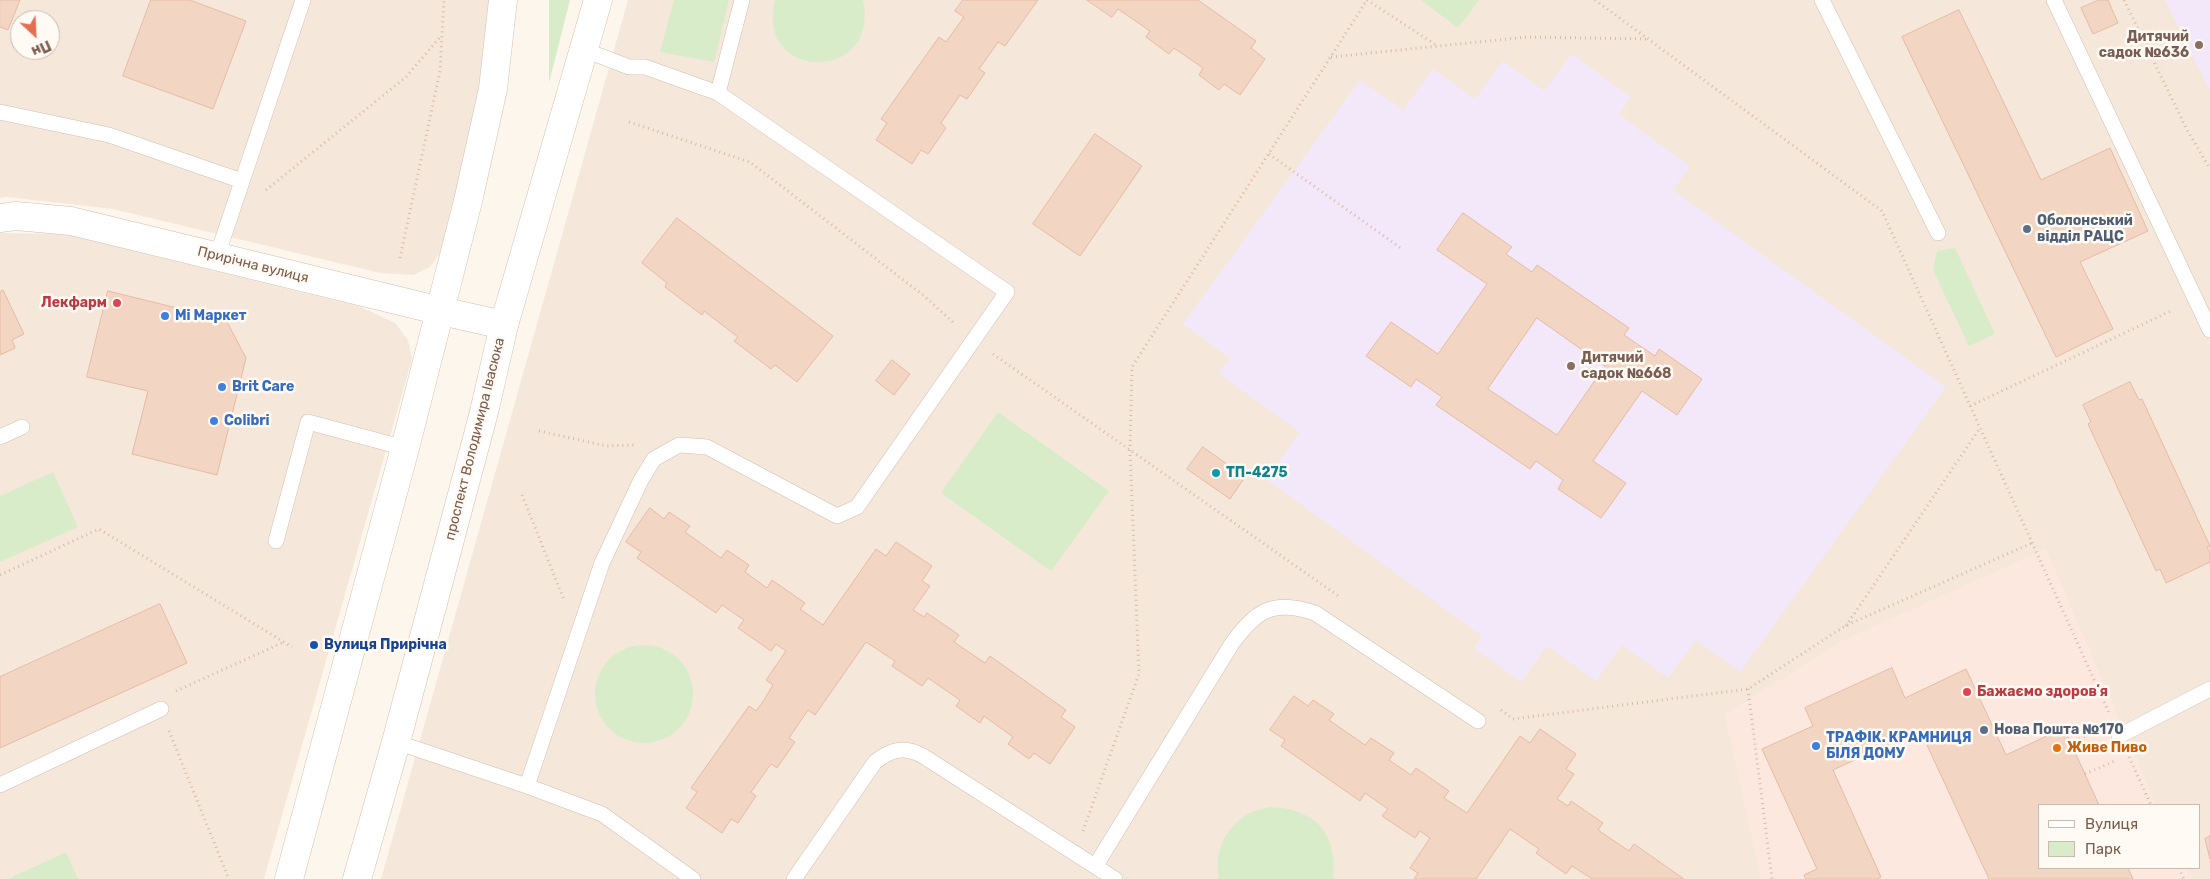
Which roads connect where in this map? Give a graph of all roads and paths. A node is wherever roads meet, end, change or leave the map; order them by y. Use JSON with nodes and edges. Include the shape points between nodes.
{"nodes":[{"id":1,"x":303,"y":0,"type":"edge"},
{"id":2,"x":444,"y":0,"type":"edge"},
{"id":3,"x":503,"y":0,"type":"edge"},
{"id":4,"x":598,"y":0,"type":"edge"},
{"id":5,"x":742,"y":0,"type":"edge"},
{"id":6,"x":1367,"y":0,"type":"edge"},
{"id":7,"x":1595,"y":0,"type":"edge"},
{"id":8,"x":1822,"y":0,"type":"edge"},
{"id":9,"x":2054,"y":0,"type":"edge"},
{"id":10,"x":2124,"y":0,"type":"edge"},
{"id":11,"x":442,"y":36,"type":"junction"},
{"id":12,"x":1648,"y":40,"type":"junction"},
{"id":13,"x":1436,"y":45,"type":"junction"},
{"id":14,"x":582,"y":49,"type":"junction"},
{"id":15,"x":1331,"y":57,"type":"junction"},
{"id":16,"x":718,"y":93,"type":"junction"},
{"id":17,"x":0,"y":112,"type":"edge"},
{"id":18,"x":629,"y":122,"type":"dead end"},
{"id":19,"x":1269,"y":154,"type":"junction"},
{"id":20,"x":2210,"y":168,"type":"edge"},
{"id":21,"x":242,"y":181,"type":"junction"},
{"id":22,"x":264,"y":191,"type":"dead end"},
{"id":23,"x":0,"y":218,"type":"edge"},
{"id":24,"x":1938,"y":233,"type":"dead end"},
{"id":25,"x":1402,"y":249,"type":"dead end"},
{"id":26,"x":217,"y":256,"type":"junction"},
{"id":27,"x":400,"y":258,"type":"dead end"},
{"id":28,"x":2176,"y":309,"type":"dead end"},
{"id":29,"x":441,"y":311,"type":"junction"},
{"id":30,"x":504,"y":325,"type":"junction"},
{"id":31,"x":2210,"y":330,"type":"edge"},
{"id":32,"x":973,"y":340,"type":"junction"},
{"id":33,"x":1970,"y":406,"type":"junction"},
{"id":34,"x":22,"y":427,"type":"dead end"},
{"id":35,"x":1980,"y":428,"type":"junction"},
{"id":36,"x":539,"y":431,"type":"dead end"},
{"id":37,"x":0,"y":437,"type":"edge"},
{"id":38,"x":679,"y":445,"type":"junction"},
{"id":39,"x":405,"y":448,"type":"junction"},
{"id":40,"x":1130,"y":450,"type":"junction"},
{"id":41,"x":522,"y":495,"type":"dead end"},
{"id":42,"x":276,"y":541,"type":"dead end"},
{"id":43,"x":2032,"y":543,"type":"junction"},
{"id":44,"x":0,"y":575,"type":"edge"},
{"id":45,"x":1342,"y":599,"type":"dead end"},
{"id":46,"x":1845,"y":626,"type":"junction"},
{"id":47,"x":578,"y":635,"type":"junction"},
{"id":48,"x":284,"y":642,"type":"junction"},
{"id":49,"x":292,"y":647,"type":"dead end"},
{"id":50,"x":2210,"y":688,"type":"edge"},
{"id":51,"x":1748,"y":689,"type":"junction"},
{"id":52,"x":1497,"y":707,"type":"dead end"},
{"id":53,"x":161,"y":709,"type":"junction"},
{"id":54,"x":1478,"y":721,"type":"dead end"},
{"id":55,"x":2117,"y":730,"type":"junction"},
{"id":56,"x":396,"y":742,"type":"junction"},
{"id":57,"x":2070,"y":743,"type":"dead end"},
{"id":58,"x":2085,"y":774,"type":"dead end"},
{"id":59,"x":0,"y":785,"type":"edge"},
{"id":60,"x":527,"y":786,"type":"junction"},
{"id":61,"x":2151,"y":804,"type":"edge"},
{"id":62,"x":1075,"y":852,"type":"junction"},
{"id":63,"x":1096,"y":865,"type":"junction"},
{"id":64,"x":228,"y":877,"type":"dead end"},
{"id":65,"x":289,"y":879,"type":"edge"},
{"id":66,"x":356,"y":879,"type":"edge"},
{"id":67,"x":692,"y":879,"type":"edge"},
{"id":68,"x":794,"y":879,"type":"edge"},
{"id":69,"x":1114,"y":879,"type":"edge"},
{"id":70,"x":1772,"y":879,"type":"edge"}],
"edges":[{"from":1,"to":21,"type":"lane"},
{"from":2,"to":11,"type":"path"},
{"from":3,"to":29,"type":"main road","via":[[493,89]]},
{"from":4,"to":14,"type":"main road","name":"проспект Володимира Івасюка"},
{"from":5,"to":16,"type":"lane"},
{"from":6,"to":13,"type":"path"},
{"from":6,"to":15,"type":"path"},
{"from":7,"to":12,"type":"path"},
{"from":8,"to":24,"type":"lane"},
{"from":9,"to":31,"type":"lane"},
{"from":10,"to":20,"type":"path","via":[[2186,128]]},
{"from":11,"to":22,"type":"path","via":[[406,77]]},
{"from":11,"to":27,"type":"path","via":[[440,70]]},
{"from":12,"to":13,"type":"path","via":[[1527,37]]},
{"from":12,"to":33,"type":"path","via":[[1882,211]]},
{"from":13,"to":15,"type":"path"},
{"from":14,"to":16,"type":"lane","via":[[629,67],[645,67]]},
{"from":14,"to":30,"type":"main road","name":"проспект Володимира Івасюка"},
{"from":15,"to":19,"type":"path"},
{"from":16,"to":32,"type":"lane","via":[[1007,292]]},
{"from":17,"to":21,"type":"lane","via":[[109,135]]},
{"from":18,"to":32,"type":"path","via":[[750,162],[923,295]]},
{"from":19,"to":25,"type":"path"},
{"from":19,"to":40,"type":"path","via":[[1132,367]]},
{"from":21,"to":26,"type":"lane"},
{"from":23,"to":26,"type":"main road","name":"Прирічна вулиця","via":[[16,216],[71,221]]},
{"from":26,"to":29,"type":"main road","name":"Прирічна вулиця"},
{"from":28,"to":33,"type":"path"},
{"from":29,"to":30,"type":"main road","name":"Прирічна вулиця"},
{"from":29,"to":39,"type":"main road"},
{"from":30,"to":56,"type":"main road","name":"проспект Володимира Івасюка"},
{"from":32,"to":38,"type":"lane","via":[[857,507],[837,516],[707,447]]},
{"from":32,"to":40,"type":"path"},
{"from":33,"to":35,"type":"path"},
{"from":34,"to":37,"type":"lane"},
{"from":35,"to":43,"type":"path"},
{"from":35,"to":46,"type":"path"},
{"from":36,"to":38,"type":"path","via":[[607,446]]},
{"from":38,"to":47,"type":"lane","via":[[654,459],[641,480],[602,563]]},
{"from":39,"to":42,"type":"lane","via":[[308,422]]},
{"from":39,"to":65,"type":"main road"},
{"from":40,"to":45,"type":"path"},
{"from":40,"to":62,"type":"path","via":[[1139,674]]},
{"from":41,"to":47,"type":"path"},
{"from":43,"to":46,"type":"path"},
{"from":43,"to":55,"type":"path"},
{"from":44,"to":48,"type":"path","via":[[99,529]]},
{"from":46,"to":51,"type":"path"},
{"from":47,"to":60,"type":"lane"},
{"from":48,"to":49,"type":"path"},
{"from":48,"to":53,"type":"path","via":[[157,700]]},
{"from":50,"to":55,"type":"lane"},
{"from":51,"to":52,"type":"path","via":[[1513,719]]},
{"from":51,"to":70,"type":"path"},
{"from":53,"to":59,"type":"lane"},
{"from":53,"to":64,"type":"path"},
{"from":54,"to":63,"type":"lane","via":[[1315,613],[1297,607],[1277,607],[1258,614],[1231,645]]},
{"from":55,"to":57,"type":"path"},
{"from":56,"to":60,"type":"lane"},
{"from":56,"to":66,"type":"main road","name":"проспект Володимира Івасюка"},
{"from":58,"to":61,"type":"path","via":[[2128,755]]},
{"from":60,"to":67,"type":"lane","via":[[602,814]]},
{"from":62,"to":63,"type":"lane"},
{"from":62,"to":68,"type":"lane","via":[[923,756],[903,749],[893,750],[875,762]]},
{"from":63,"to":69,"type":"lane"}]}
